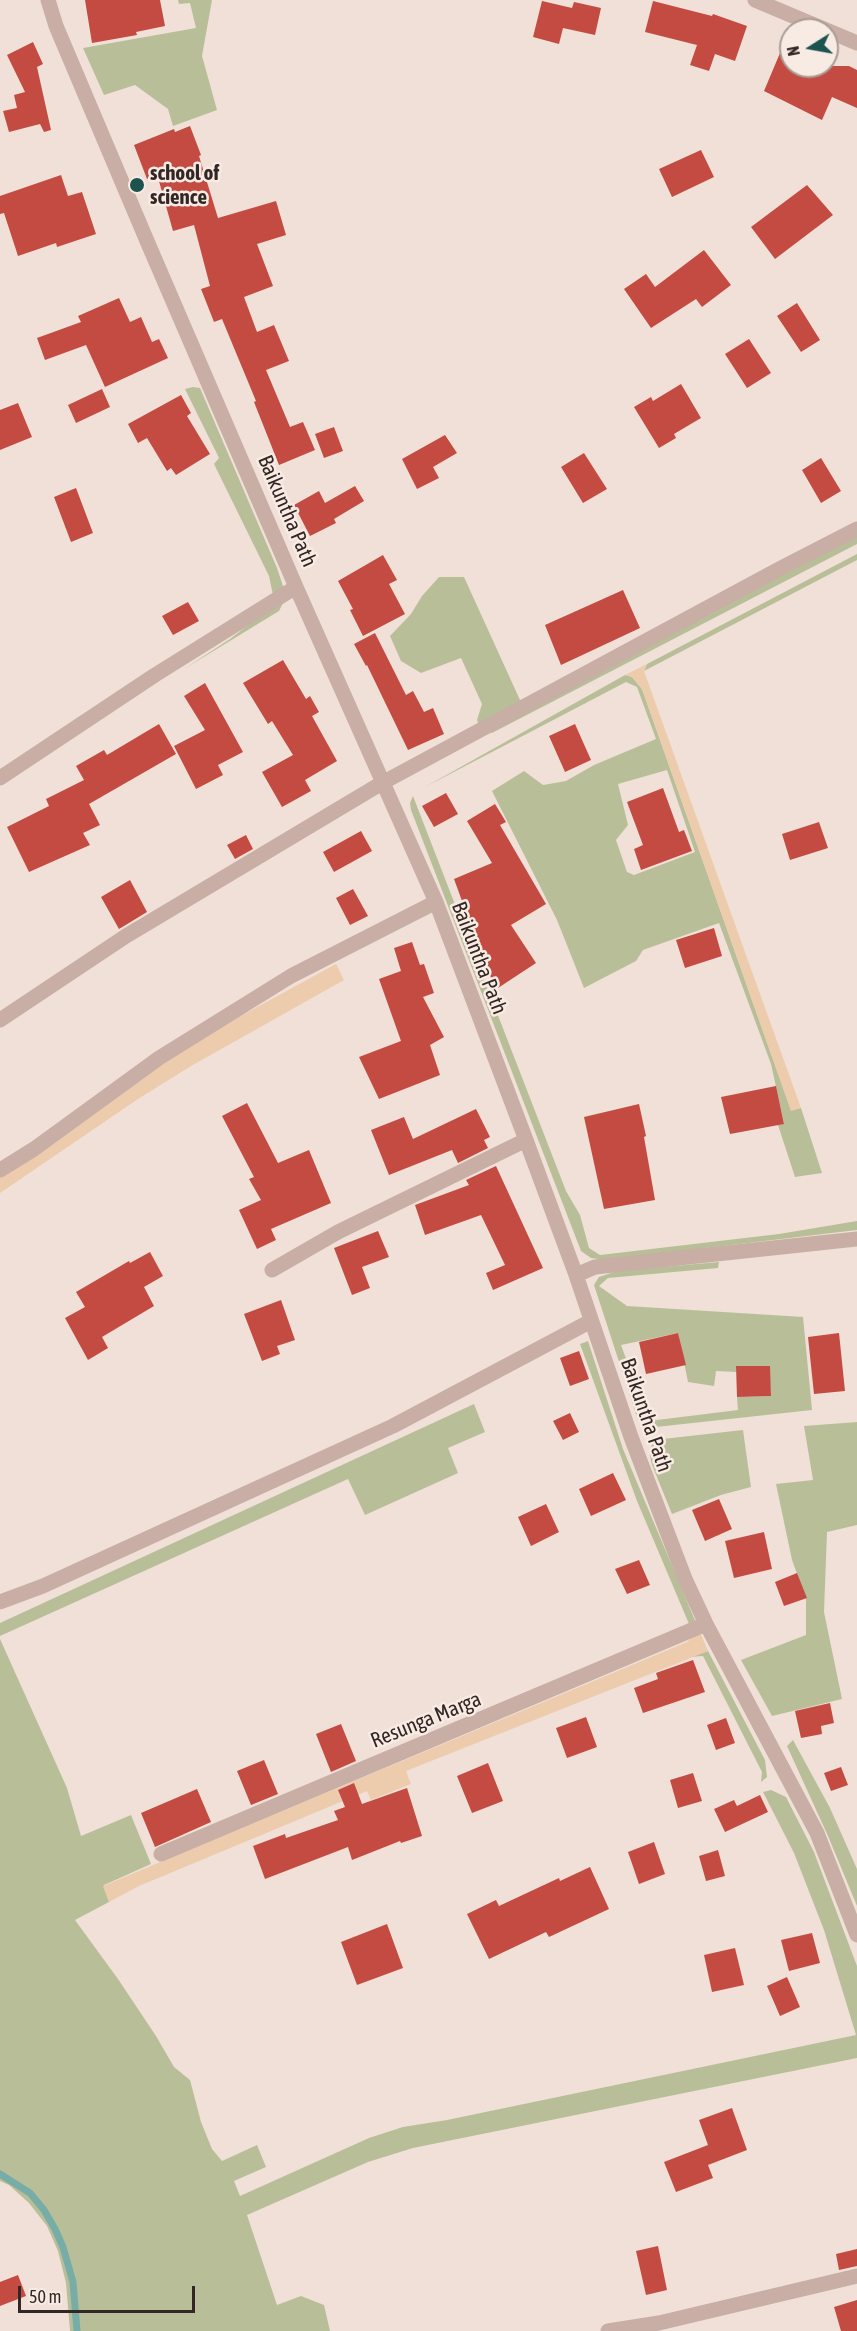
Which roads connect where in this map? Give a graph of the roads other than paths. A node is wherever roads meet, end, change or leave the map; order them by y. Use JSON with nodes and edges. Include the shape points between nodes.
{"nodes":[{"id":1,"x":48,"y":0,"type":"edge"},
{"id":2,"x":755,"y":0,"type":"edge"},
{"id":3,"x":857,"y":44,"type":"edge"},
{"id":4,"x":857,"y":530,"type":"edge"},
{"id":5,"x":296,"y":587,"type":"junction"},
{"id":6,"x":0,"y":778,"type":"edge"},
{"id":7,"x":382,"y":783,"type":"junction"},
{"id":8,"x":436,"y":902,"type":"junction"},
{"id":9,"x":0,"y":1020,"type":"edge"},
{"id":10,"x":526,"y":1140,"type":"junction"},
{"id":11,"x":0,"y":1170,"type":"edge"},
{"id":12,"x":857,"y":1239,"type":"edge"},
{"id":13,"x":272,"y":1270,"type":"dead end"},
{"id":14,"x":576,"y":1275,"type":"junction"},
{"id":15,"x":591,"y":1321,"type":"junction"},
{"id":16,"x":0,"y":1602,"type":"edge"},
{"id":17,"x":706,"y":1624,"type":"junction"},
{"id":18,"x":160,"y":1854,"type":"dead end"},
{"id":19,"x":857,"y":1935,"type":"edge"},
{"id":20,"x":857,"y":2276,"type":"edge"},
{"id":21,"x":608,"y":2331,"type":"edge"}],
"edges":[{"from":1,"to":5,"type":"street","name":"Baikuntha Path"},
{"from":2,"to":3,"type":"street"},
{"from":4,"to":7,"type":"street"},
{"from":5,"to":6,"type":"street"},
{"from":5,"to":7,"type":"street","name":"Baikuntha Path"},
{"from":7,"to":8,"type":"street","name":"Baikuntha Path"},
{"from":7,"to":9,"type":"street","via":[[126,936]]},
{"from":8,"to":10,"type":"street","name":"Baikuntha Path"},
{"from":8,"to":11,"type":"street","via":[[291,976],[159,1058]]},
{"from":10,"to":13,"type":"street","via":[[338,1232]]},
{"from":10,"to":14,"type":"street","name":"Baikuntha Path"},
{"from":12,"to":14,"type":"street","via":[[595,1267]]},
{"from":14,"to":15,"type":"street","name":"Baikuntha Path"},
{"from":15,"to":16,"type":"street","via":[[393,1426]]},
{"from":15,"to":17,"type":"street","name":"Baikuntha Path","via":[[661,1519]]},
{"from":17,"to":18,"type":"street","name":"Resunga Marga"},
{"from":17,"to":19,"type":"street","name":"Baikuntha Path","via":[[817,1833]]},
{"from":20,"to":21,"type":"street"}]}
